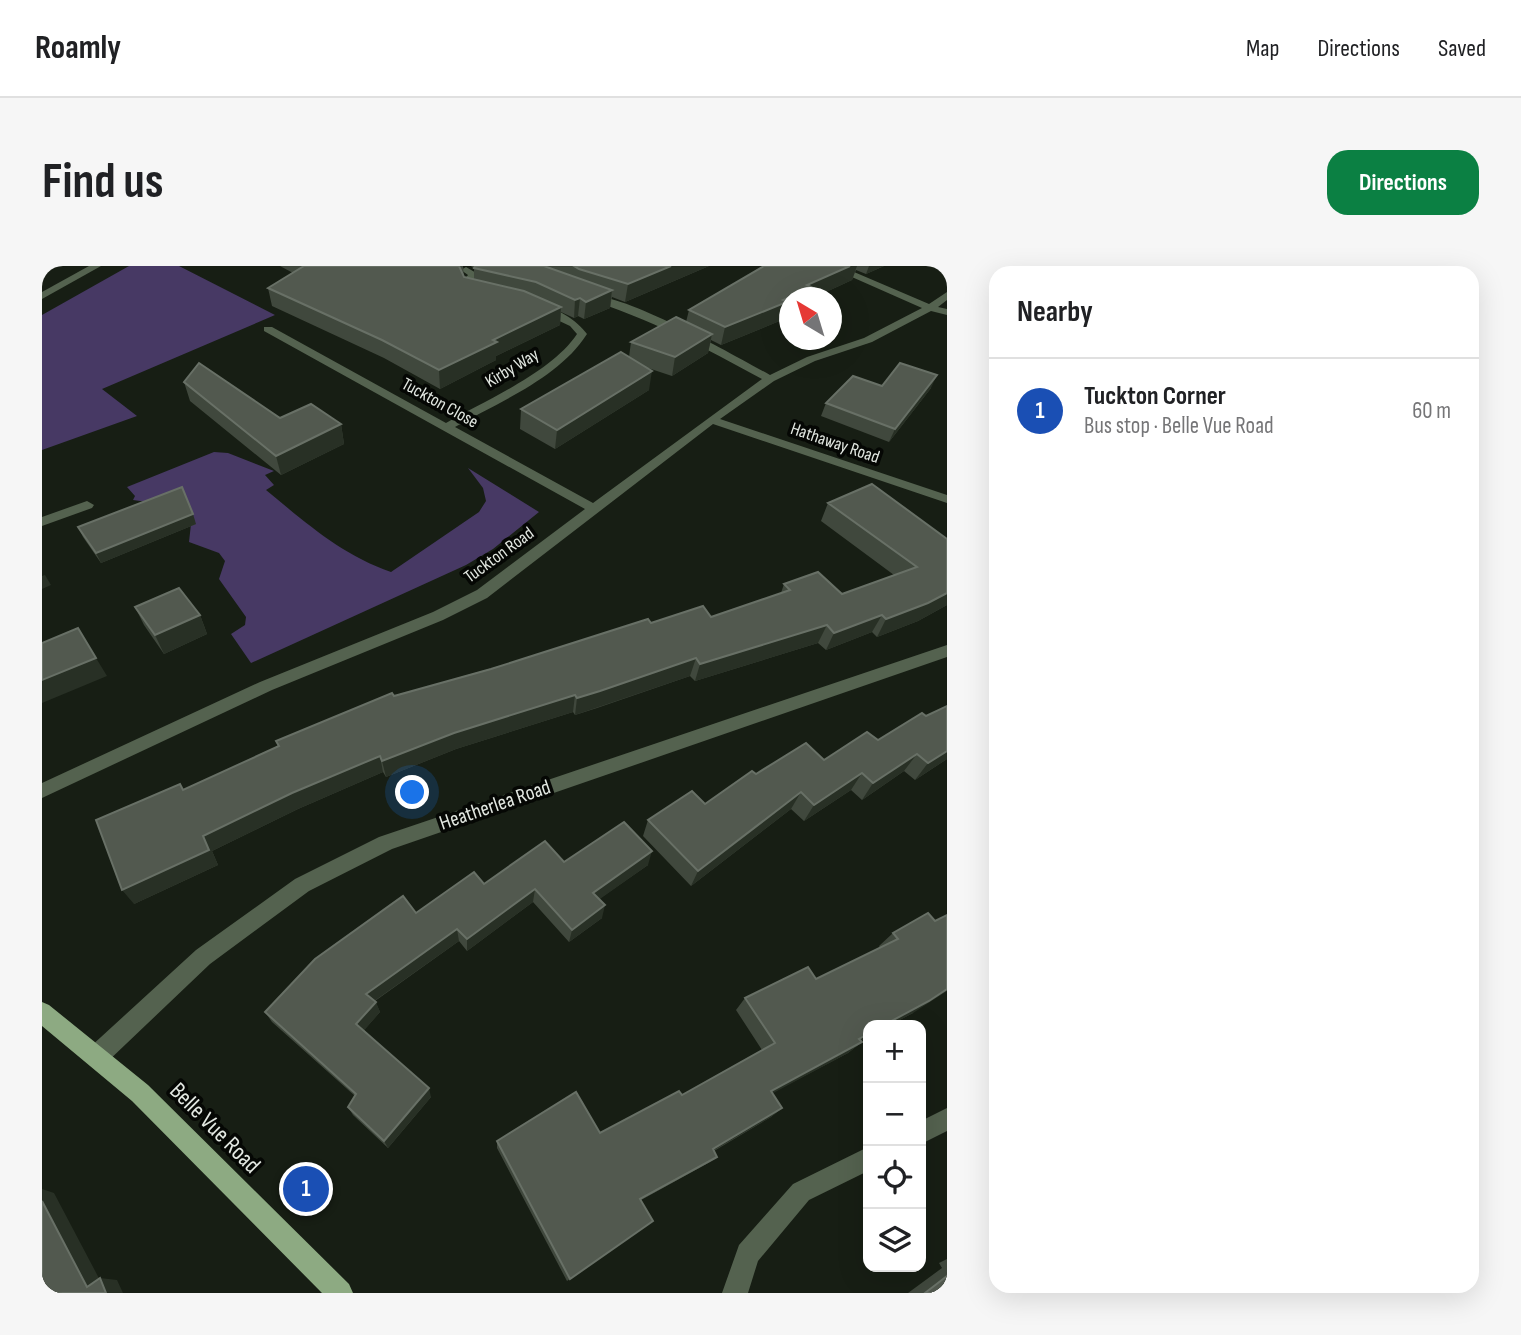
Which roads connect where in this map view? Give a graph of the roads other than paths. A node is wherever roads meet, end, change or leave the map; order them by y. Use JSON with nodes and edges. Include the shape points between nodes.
{"nodes":[{"id":1,"x":96,"y":266,"type":"edge"},
{"id":2,"x":832,"y":266,"type":"edge"},
{"id":3,"x":466,"y":270,"type":"dead end"},
{"id":4,"x":574,"y":290,"type":"edge"},
{"id":5,"x":485,"y":295,"type":"edge"},
{"id":6,"x":947,"y":295,"type":"edge"},
{"id":7,"x":42,"y":296,"type":"edge"},
{"id":8,"x":532,"y":305,"type":"edge"},
{"id":9,"x":930,"y":308,"type":"junction"},
{"id":10,"x":947,"y":312,"type":"edge"},
{"id":11,"x":268,"y":329,"type":"dead end"},
{"id":12,"x":770,"y":379,"type":"junction"},
{"id":13,"x":711,"y":420,"type":"junction"},
{"id":14,"x":447,"y":427,"type":"junction"},
{"id":15,"x":947,"y":499,"type":"edge"},
{"id":16,"x":88,"y":505,"type":"dead end"},
{"id":17,"x":594,"y":509,"type":"junction"},
{"id":18,"x":42,"y":522,"type":"edge"},
{"id":19,"x":947,"y":651,"type":"edge"},
{"id":20,"x":42,"y":791,"type":"edge"},
{"id":21,"x":42,"y":1012,"type":"edge"},
{"id":22,"x":97,"y":1056,"type":"junction"},
{"id":23,"x":947,"y":1119,"type":"edge"},
{"id":24,"x":926,"y":1130,"type":"edge"},
{"id":25,"x":863,"y":1162,"type":"edge"},
{"id":26,"x":340,"y":1293,"type":"edge"},
{"id":27,"x":735,"y":1293,"type":"edge"}],
"edges":[{"from":1,"to":7,"type":"street"},
{"from":2,"to":9,"type":"street"},
{"from":3,"to":5,"type":"street","via":[[473,274],[466,281],[468,290]]},
{"from":4,"to":12,"type":"street","via":[[704,343]]},
{"from":6,"to":9,"type":"street","name":"Tuckton Road"},
{"from":8,"to":14,"type":"street","name":"Kirby Way","via":[[574,324],[582,334],[579,344]]},
{"from":9,"to":10,"type":"street"},
{"from":9,"to":12,"type":"street","name":"Tuckton Road","via":[[868,340]]},
{"from":11,"to":14,"type":"street","name":"Tuckton Close"},
{"from":12,"to":13,"type":"street","name":"Tuckton Road"},
{"from":13,"to":15,"type":"street","name":"Hathaway Road"},
{"from":13,"to":17,"type":"street","name":"Tuckton Road"},
{"from":14,"to":17,"type":"street","name":"Tuckton Close"},
{"from":16,"to":18,"type":"street"},
{"from":17,"to":20,"type":"street","name":"Tuckton Road","via":[[482,594],[438,617],[266,686]]},
{"from":19,"to":22,"type":"street","name":"Heatherlea Road","via":[[386,843],[302,885],[204,957]]},
{"from":21,"to":22,"type":"main road","name":"Belle Vue Road"},
{"from":22,"to":26,"type":"main road","name":"Belle Vue Road","via":[[140,1093]]},
{"from":23,"to":24,"type":"street"},
{"from":25,"to":27,"type":"street","via":[[802,1192],[748,1254]]}]}
